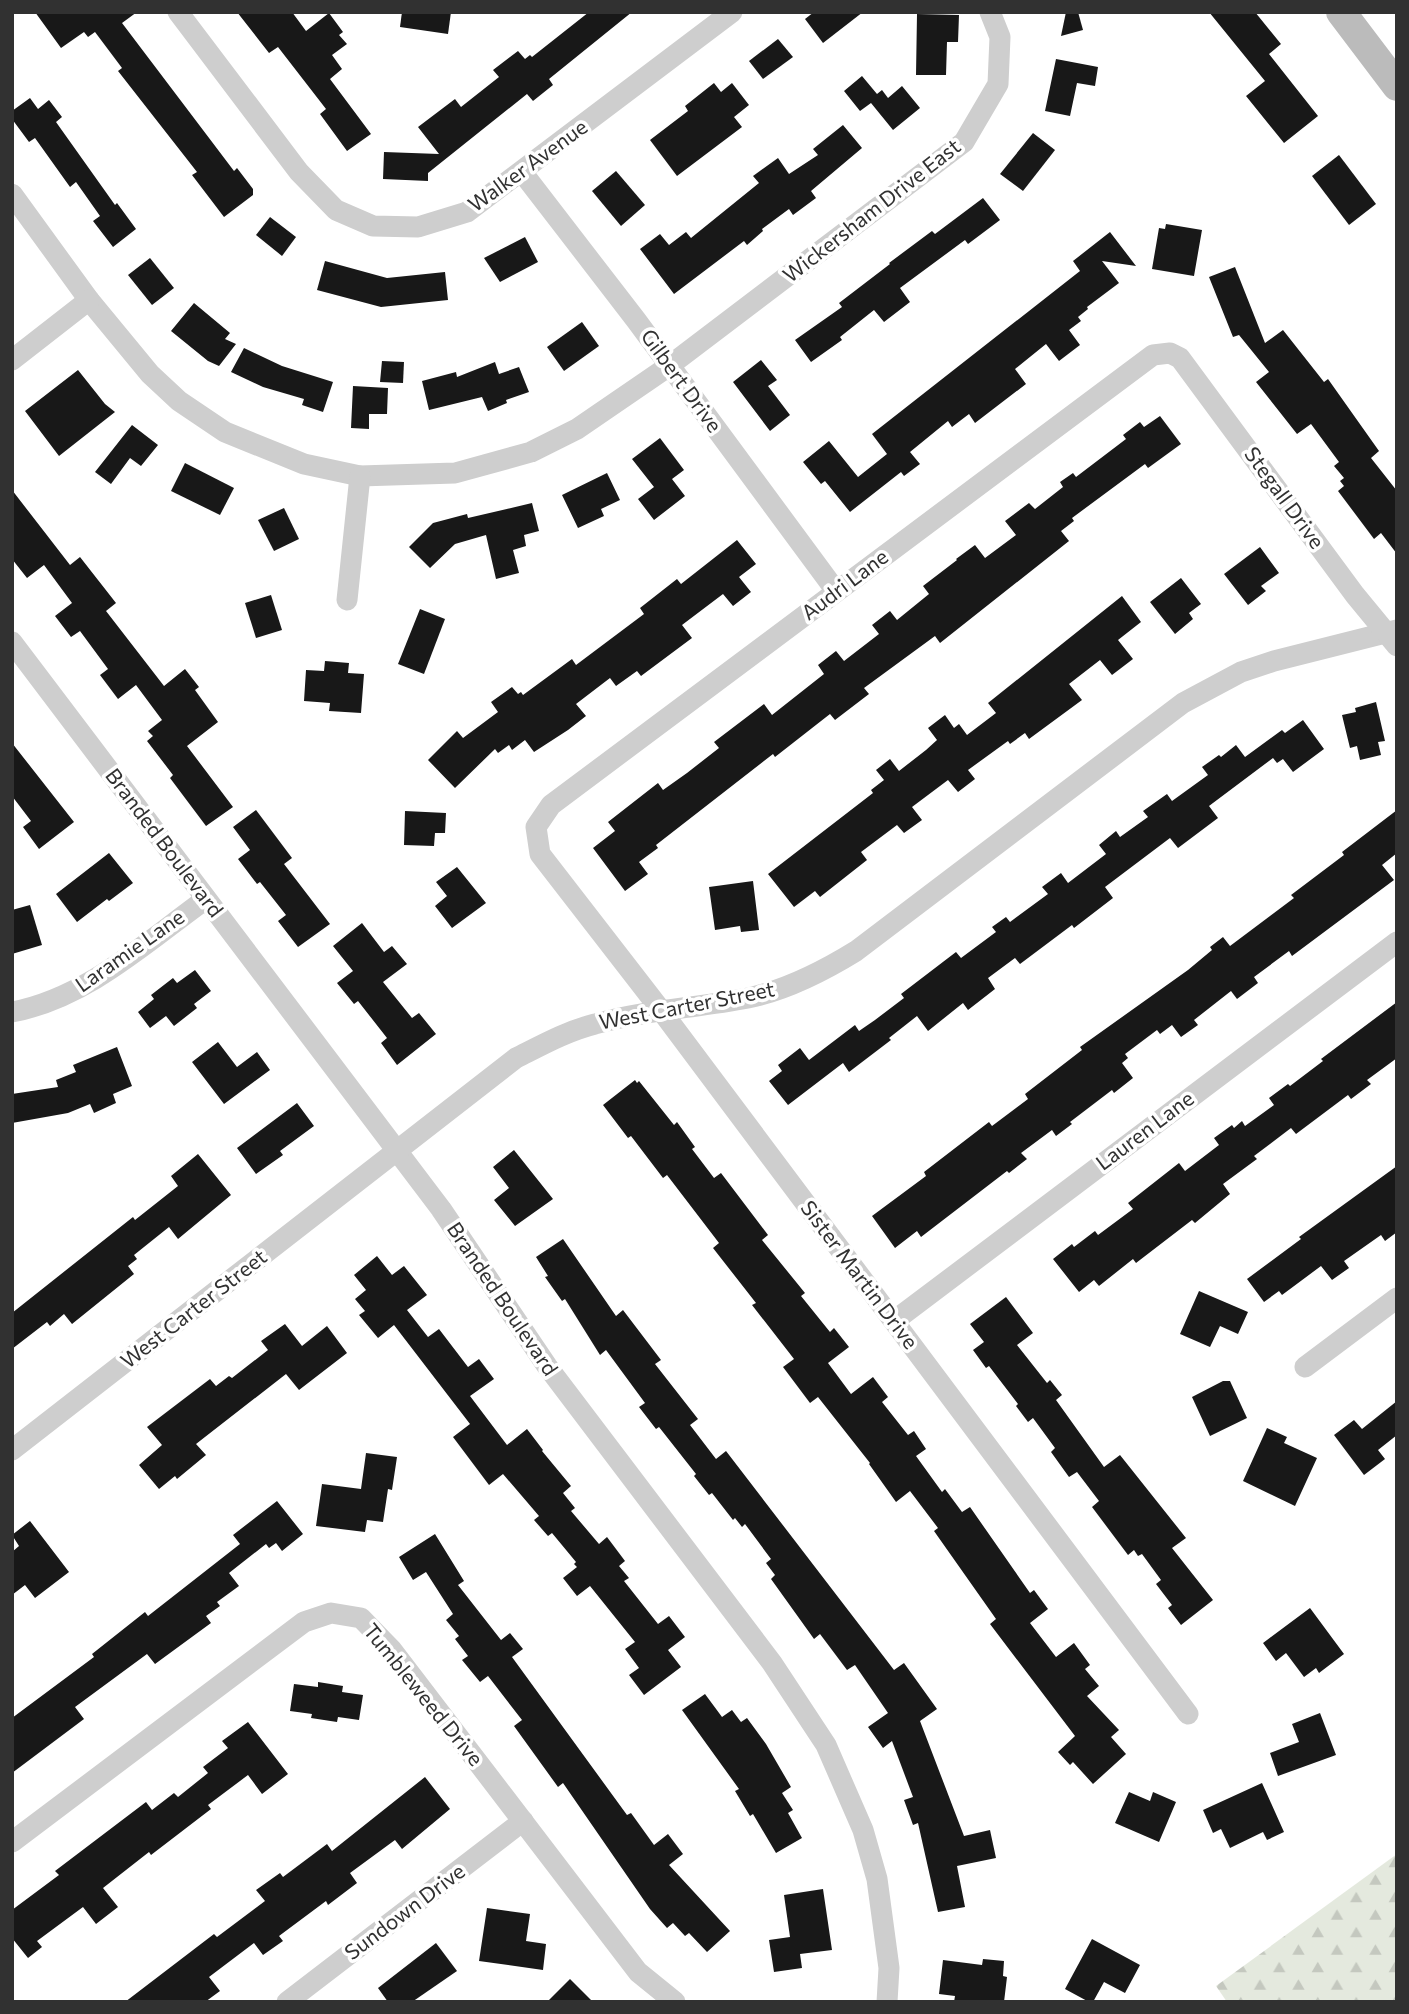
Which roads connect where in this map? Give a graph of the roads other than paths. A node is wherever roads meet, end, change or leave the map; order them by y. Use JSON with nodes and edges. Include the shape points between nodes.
{"nodes":[{"id":1,"x":178,"y":12,"type":"edge"},
{"id":2,"x":732,"y":12,"type":"edge"},
{"id":3,"x":990,"y":12,"type":"edge"},
{"id":4,"x":1341,"y":12,"type":"edge"},
{"id":5,"x":1397,"y":86,"type":"edge"},
{"id":6,"x":522,"y":172,"type":"junction"},
{"id":7,"x":12,"y":194,"type":"edge"},
{"id":8,"x":89,"y":300,"type":"junction"},
{"id":9,"x":1170,"y":354,"type":"joint"},
{"id":10,"x":12,"y":360,"type":"edge"},
{"id":11,"x":669,"y":366,"type":"junction"},
{"id":12,"x":360,"y":476,"type":"junction"},
{"id":13,"x":836,"y":591,"type":"junction"},
{"id":14,"x":347,"y":600,"type":"dead end"},
{"id":15,"x":1393,"y":636,"type":"edge"},
{"id":16,"x":12,"y":642,"type":"edge"},
{"id":17,"x":535,"y":834,"type":"joint"},
{"id":18,"x":206,"y":898,"type":"junction"},
{"id":19,"x":1397,"y":942,"type":"edge"},
{"id":20,"x":660,"y":1010,"type":"junction"},
{"id":21,"x":12,"y":1012,"type":"edge"},
{"id":22,"x":396,"y":1151,"type":"junction"},
{"id":23,"x":1397,"y":1298,"type":"edge"},
{"id":24,"x":894,"y":1321,"type":"junction"},
{"id":25,"x":1304,"y":1367,"type":"dead end"},
{"id":26,"x":12,"y":1450,"type":"edge"},
{"id":27,"x":1188,"y":1714,"type":"dead end"},
{"id":28,"x":523,"y":1821,"type":"junction"},
{"id":29,"x":12,"y":1842,"type":"edge"},
{"id":30,"x":287,"y":2002,"type":"edge"},
{"id":31,"x":675,"y":2002,"type":"edge"},
{"id":32,"x":887,"y":2002,"type":"edge"}],
"edges":[{"from":1,"to":6,"type":"street","name":"Walker Avenue","via":[[299,172],[336,210],[373,226],[418,227],[467,212]]},
{"from":2,"to":6,"type":"street","name":"Walker Avenue"},
{"from":3,"to":11,"type":"street","name":"Wickersham Drive East","via":[[1000,37],[998,84],[964,142]]},
{"from":4,"to":5,"type":"main road"},
{"from":6,"to":11,"type":"street","name":"Gilbert Drive"},
{"from":7,"to":8,"type":"street","name":"Wickersham Drive East"},
{"from":8,"to":10,"type":"street"},
{"from":8,"to":12,"type":"street","name":"Wickersham Drive East","via":[[150,374],[179,401],[225,432],[304,464]]},
{"from":9,"to":13,"type":"street","name":"Audri Lane","via":[[1142,361]]},
{"from":9,"to":15,"type":"street","name":"Stegall Drive","via":[[1180,358],[1355,595]]},
{"from":11,"to":12,"type":"street","name":"Wickersham Drive East","via":[[577,429],[531,452],[455,473]]},
{"from":11,"to":13,"type":"street","name":"Gilbert Drive"},
{"from":12,"to":14,"type":"street"},
{"from":13,"to":17,"type":"street","name":"Audri Lane","via":[[551,805]]},
{"from":15,"to":20,"type":"street","name":"West Carter Street","via":[[1273,661],[1241,672],[1183,703],[822,972],[749,998]]},
{"from":16,"to":18,"type":"street","name":"Branded Boulevard"},
{"from":17,"to":20,"type":"street","name":"Sister Martin Drive","via":[[540,855]]},
{"from":18,"to":21,"type":"street","name":"Laramie Lane","via":[[81,989]]},
{"from":18,"to":22,"type":"street","name":"Branded Boulevard"},
{"from":19,"to":24,"type":"street","name":"Lauren Lane"},
{"from":20,"to":22,"type":"street","name":"West Carter Street","via":[[594,1024],[516,1058]]},
{"from":20,"to":24,"type":"street","name":"Sister Martin Drive"},
{"from":22,"to":26,"type":"street","name":"West Carter Street"},
{"from":22,"to":32,"type":"street","name":"Branded Boulevard","via":[[547,1366],[772,1663],[826,1745],[863,1830],[877,1879],[888,1968]]},
{"from":23,"to":25,"type":"street"},
{"from":24,"to":27,"type":"street","name":"Sister Martin Drive"},
{"from":28,"to":29,"type":"street","name":"Tumbleweed Drive","via":[[392,1650],[361,1618],[331,1614],[304,1622]]},
{"from":28,"to":30,"type":"street","name":"Sundown Drive"},
{"from":28,"to":31,"type":"street","name":"Tumbleweed Drive","via":[[638,1972]]}]}
